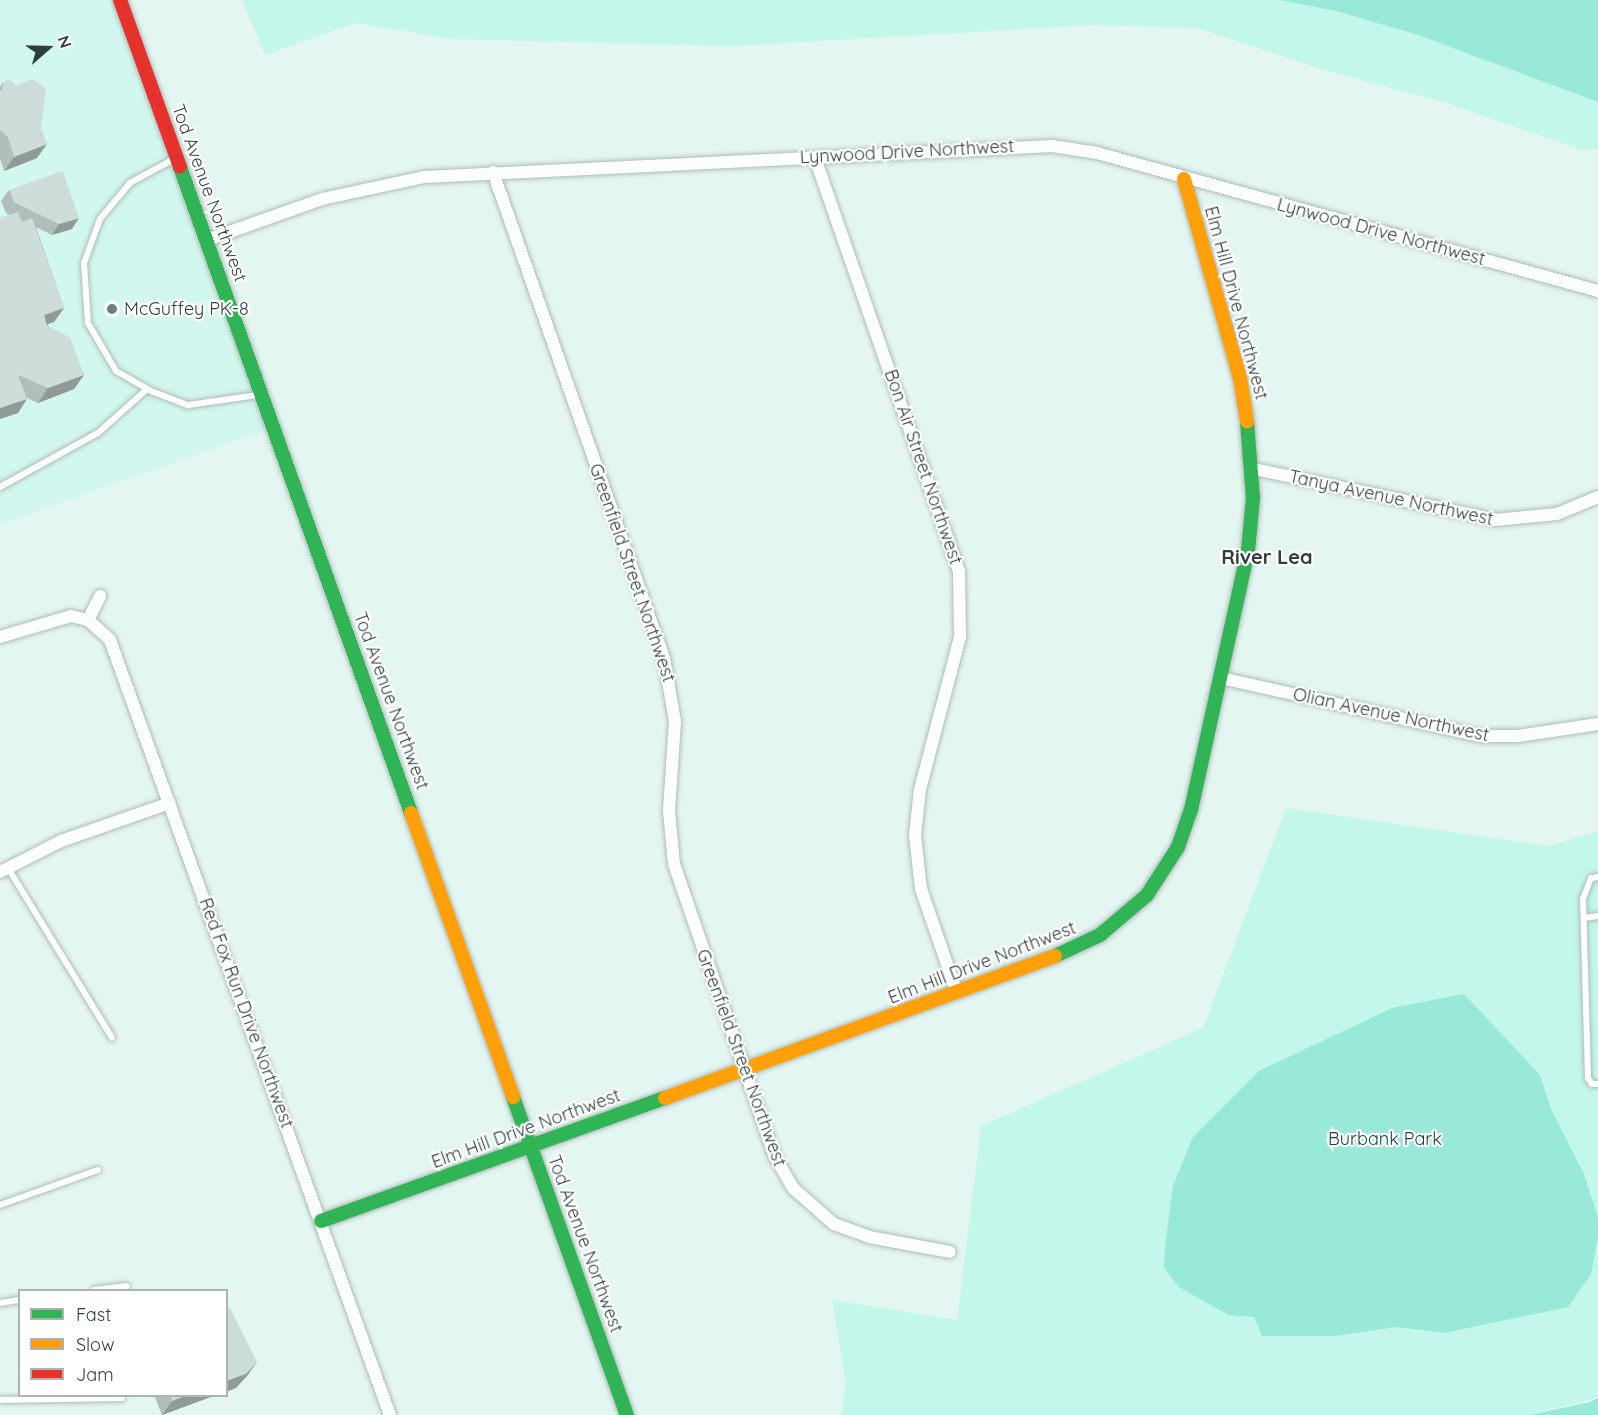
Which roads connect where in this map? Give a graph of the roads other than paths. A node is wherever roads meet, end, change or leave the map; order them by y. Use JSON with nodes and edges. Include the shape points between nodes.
{"nodes":[{"id":1,"x":120,"y":0,"type":"edge"},
{"id":2,"x":177,"y":157,"type":"junction"},
{"id":3,"x":815,"y":158,"type":"junction"},
{"id":4,"x":494,"y":172,"type":"junction"},
{"id":5,"x":1184,"y":179,"type":"junction"},
{"id":6,"x":207,"y":240,"type":"junction"},
{"id":7,"x":1598,"y":291,"type":"edge"},
{"id":8,"x":147,"y":389,"type":"junction"},
{"id":9,"x":262,"y":394,"type":"junction"},
{"id":10,"x":1254,"y":469,"type":"junction"},
{"id":11,"x":0,"y":487,"type":"edge"},
{"id":12,"x":1598,"y":497,"type":"edge"},
{"id":13,"x":100,"y":596,"type":"dead end"},
{"id":14,"x":88,"y":620,"type":"junction"},
{"id":15,"x":0,"y":638,"type":"edge"},
{"id":16,"x":1221,"y":678,"type":"junction"},
{"id":17,"x":1598,"y":724,"type":"edge"},
{"id":18,"x":170,"y":803,"type":"junction"},
{"id":19,"x":4,"y":869,"type":"edge"},
{"id":20,"x":1598,"y":877,"type":"edge"},
{"id":21,"x":1598,"y":916,"type":"edge"},
{"id":22,"x":1584,"y":918,"type":"junction"},
{"id":23,"x":957,"y":993,"type":"junction"},
{"id":24,"x":112,"y":1038,"type":"dead end"},
{"id":25,"x":744,"y":1070,"type":"junction"},
{"id":26,"x":1598,"y":1084,"type":"edge"},
{"id":27,"x":531,"y":1147,"type":"junction"},
{"id":28,"x":99,"y":1170,"type":"dead end"},
{"id":29,"x":0,"y":1205,"type":"edge"},
{"id":30,"x":321,"y":1221,"type":"junction"},
{"id":31,"x":950,"y":1252,"type":"dead end"},
{"id":32,"x":127,"y":1286,"type":"dead end"},
{"id":33,"x":102,"y":1289,"type":"edge"},
{"id":34,"x":18,"y":1300,"type":"edge"},
{"id":35,"x":0,"y":1303,"type":"edge"},
{"id":36,"x":122,"y":1398,"type":"dead end"},
{"id":37,"x":0,"y":1400,"type":"edge"},
{"id":38,"x":390,"y":1415,"type":"edge"},
{"id":39,"x":627,"y":1415,"type":"edge"}],
"edges":[{"from":1,"to":2,"type":"street","name":"Tod Avenue Northwest"},
{"from":2,"to":6,"type":"street","name":"Tod Avenue Northwest"},
{"from":2,"to":8,"type":"lane","via":[[130,183],[100,219],[84,263],[88,323],[116,371]]},
{"from":3,"to":4,"type":"street","name":"Lynwood Drive Northwest"},
{"from":3,"to":5,"type":"street","name":"Lynwood Drive Northwest","via":[[1052,146],[1097,153]]},
{"from":3,"to":23,"type":"street","name":"Bon Air Street Northwest","via":[[959,571],[960,637],[920,789],[915,835],[921,889]]},
{"from":4,"to":6,"type":"street","name":"Lynwood Drive Northwest","via":[[367,186]]},
{"from":4,"to":25,"type":"street","name":"Greenfield Street Northwest","via":[[664,658],[675,722],[669,811],[674,864]]},
{"from":5,"to":7,"type":"street","name":"Lynwood Drive Northwest"},
{"from":5,"to":10,"type":"street","name":"Elm Hill Drive Northwest","via":[[1240,378]]},
{"from":6,"to":9,"type":"street","name":"Tod Avenue Northwest"},
{"from":8,"to":9,"type":"lane","via":[[188,405]]},
{"from":8,"to":11,"type":"lane","via":[[98,433]]},
{"from":9,"to":27,"type":"street","name":"Tod Avenue Northwest"},
{"from":10,"to":12,"type":"street","name":"Tanya Avenue Northwest","via":[[1496,520],[1538,519]]},
{"from":10,"to":16,"type":"street","name":"Elm Hill Drive Northwest","via":[[1248,551]]},
{"from":13,"to":14,"type":"street"},
{"from":14,"to":15,"type":"street","via":[[71,615],[54,618]]},
{"from":14,"to":18,"type":"street","name":"Red Fox Run Drive Northwest","via":[[102,629],[112,644]]},
{"from":16,"to":17,"type":"street","name":"Olian Avenue Northwest","via":[[1480,736],[1518,736]]},
{"from":16,"to":23,"type":"street","name":"Elm Hill Drive Northwest","via":[[1186,828],[1170,862],[1147,895],[1118,923],[1084,945]]},
{"from":18,"to":19,"type":"street","via":[[61,841]]},
{"from":18,"to":30,"type":"street","name":"Red Fox Run Drive Northwest"},
{"from":19,"to":24,"type":"lane"},
{"from":20,"to":22,"type":"lane","via":[[1591,878],[1585,888]]},
{"from":21,"to":22,"type":"lane"},
{"from":22,"to":26,"type":"lane","via":[[1588,1078],[1592,1084]]},
{"from":23,"to":25,"type":"street","name":"Elm Hill Drive Northwest"},
{"from":25,"to":27,"type":"street","name":"Elm Hill Drive Northwest"},
{"from":25,"to":31,"type":"street","name":"Greenfield Street Northwest","via":[[780,1167],[810,1207],[858,1234]]},
{"from":27,"to":30,"type":"street","name":"Elm Hill Drive Northwest"},
{"from":27,"to":39,"type":"street","name":"Tod Avenue Northwest"},
{"from":28,"to":29,"type":"lane"},
{"from":30,"to":38,"type":"street","name":"Red Fox Run Drive Northwest"},
{"from":32,"to":33,"type":"lane"},
{"from":34,"to":35,"type":"lane"},
{"from":36,"to":37,"type":"lane"}]}
